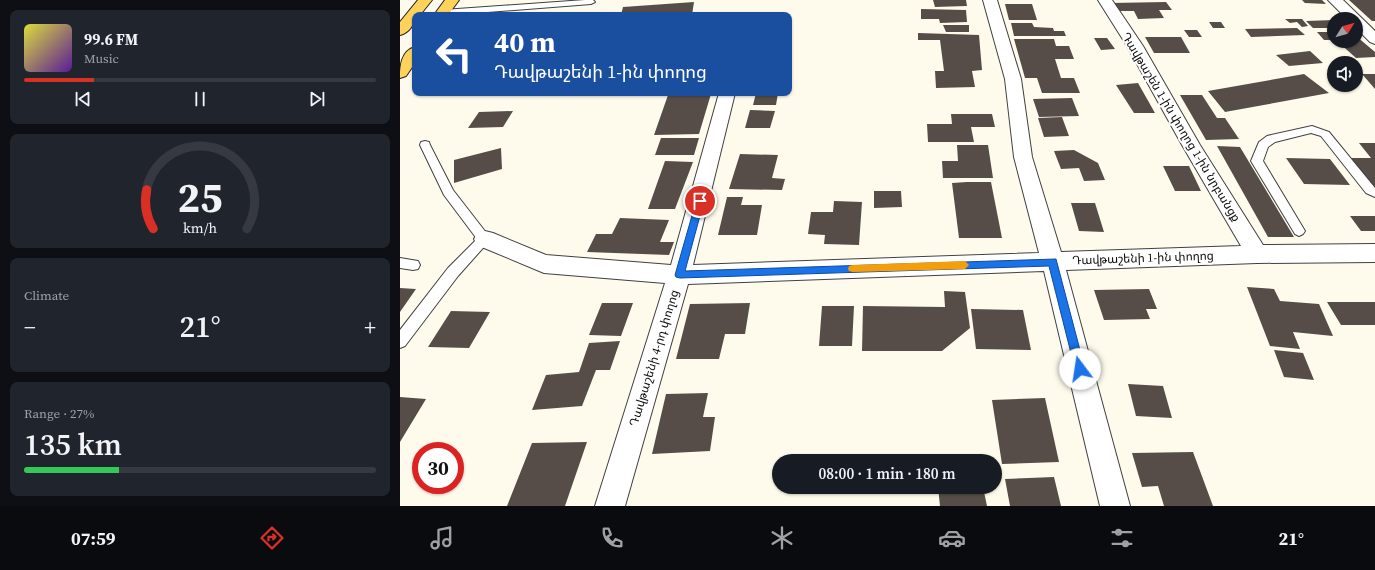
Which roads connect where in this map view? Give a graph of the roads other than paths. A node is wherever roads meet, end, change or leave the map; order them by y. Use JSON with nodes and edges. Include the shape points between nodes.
{"nodes":[{"id":1,"x":425,"y":0,"type":"edge"},
{"id":2,"x":452,"y":0,"type":"edge"},
{"id":3,"x":990,"y":0,"type":"edge"},
{"id":4,"x":1105,"y":0,"type":"edge"},
{"id":5,"x":1335,"y":0,"type":"edge"},
{"id":6,"x":591,"y":2,"type":"dead end"},
{"id":7,"x":415,"y":12,"type":"edge"},
{"id":8,"x":443,"y":12,"type":"edge"},
{"id":9,"x":467,"y":12,"type":"edge"},
{"id":10,"x":1347,"y":12,"type":"edge"},
{"id":11,"x":412,"y":16,"type":"edge"},
{"id":12,"x":1363,"y":28,"type":"edge"},
{"id":13,"x":400,"y":31,"type":"edge"},
{"id":14,"x":1375,"y":39,"type":"edge"},
{"id":15,"x":412,"y":56,"type":"edge"},
{"id":16,"x":400,"y":73,"type":"edge"},
{"id":17,"x":726,"y":96,"type":"edge"},
{"id":18,"x":425,"y":145,"type":"dead end"},
{"id":19,"x":1375,"y":193,"type":"edge"},
{"id":20,"x":1298,"y":231,"type":"dead end"},
{"id":21,"x":485,"y":239,"type":"junction"},
{"id":22,"x":1375,"y":253,"type":"edge"},
{"id":23,"x":1257,"y":254,"type":"junction"},
{"id":24,"x":1053,"y":262,"type":"junction"},
{"id":25,"x":680,"y":275,"type":"junction"},
{"id":26,"x":400,"y":341,"type":"edge"},
{"id":27,"x":610,"y":506,"type":"edge"},
{"id":28,"x":1115,"y":506,"type":"edge"}],
"edges":[{"from":1,"to":7,"type":"main road"},
{"from":2,"to":8,"type":"main road"},
{"from":3,"to":24,"type":"street","via":[[1013,79],[1022,157]]},
{"from":4,"to":23,"type":"street","name":"Դավթաշեն 1-ին փողոց 1-ին նրբանցք","via":[[1135,46]]},
{"from":5,"to":10,"type":"street"},
{"from":6,"to":9,"type":"lane"},
{"from":11,"to":13,"type":"main road"},
{"from":12,"to":14,"type":"street"},
{"from":15,"to":16,"type":"main road"},
{"from":17,"to":25,"type":"street","name":"Դավթաշենի 4-րդ փողոց","via":[[713,156]]},
{"from":18,"to":21,"type":"lane","via":[[448,192]]},
{"from":19,"to":20,"type":"lane","via":[[1325,134],[1312,129],[1271,139],[1263,145],[1258,161]]},
{"from":21,"to":25,"type":"street","name":"Դավթաշենի 1-ին փողոց","via":[[544,264]]},
{"from":21,"to":26,"type":"lane","via":[[453,272]]},
{"from":22,"to":23,"type":"street","name":"Դավթաշենի 1-ին փողոց"},
{"from":23,"to":24,"type":"street","name":"Դավթաշենի 1-ին փողոց"},
{"from":24,"to":25,"type":"street","name":"Դավթաշենի 1-ին փողոց"},
{"from":24,"to":28,"type":"street"},
{"from":25,"to":27,"type":"street","name":"Դավթաշենի 4-րդ փողոց"}]}
